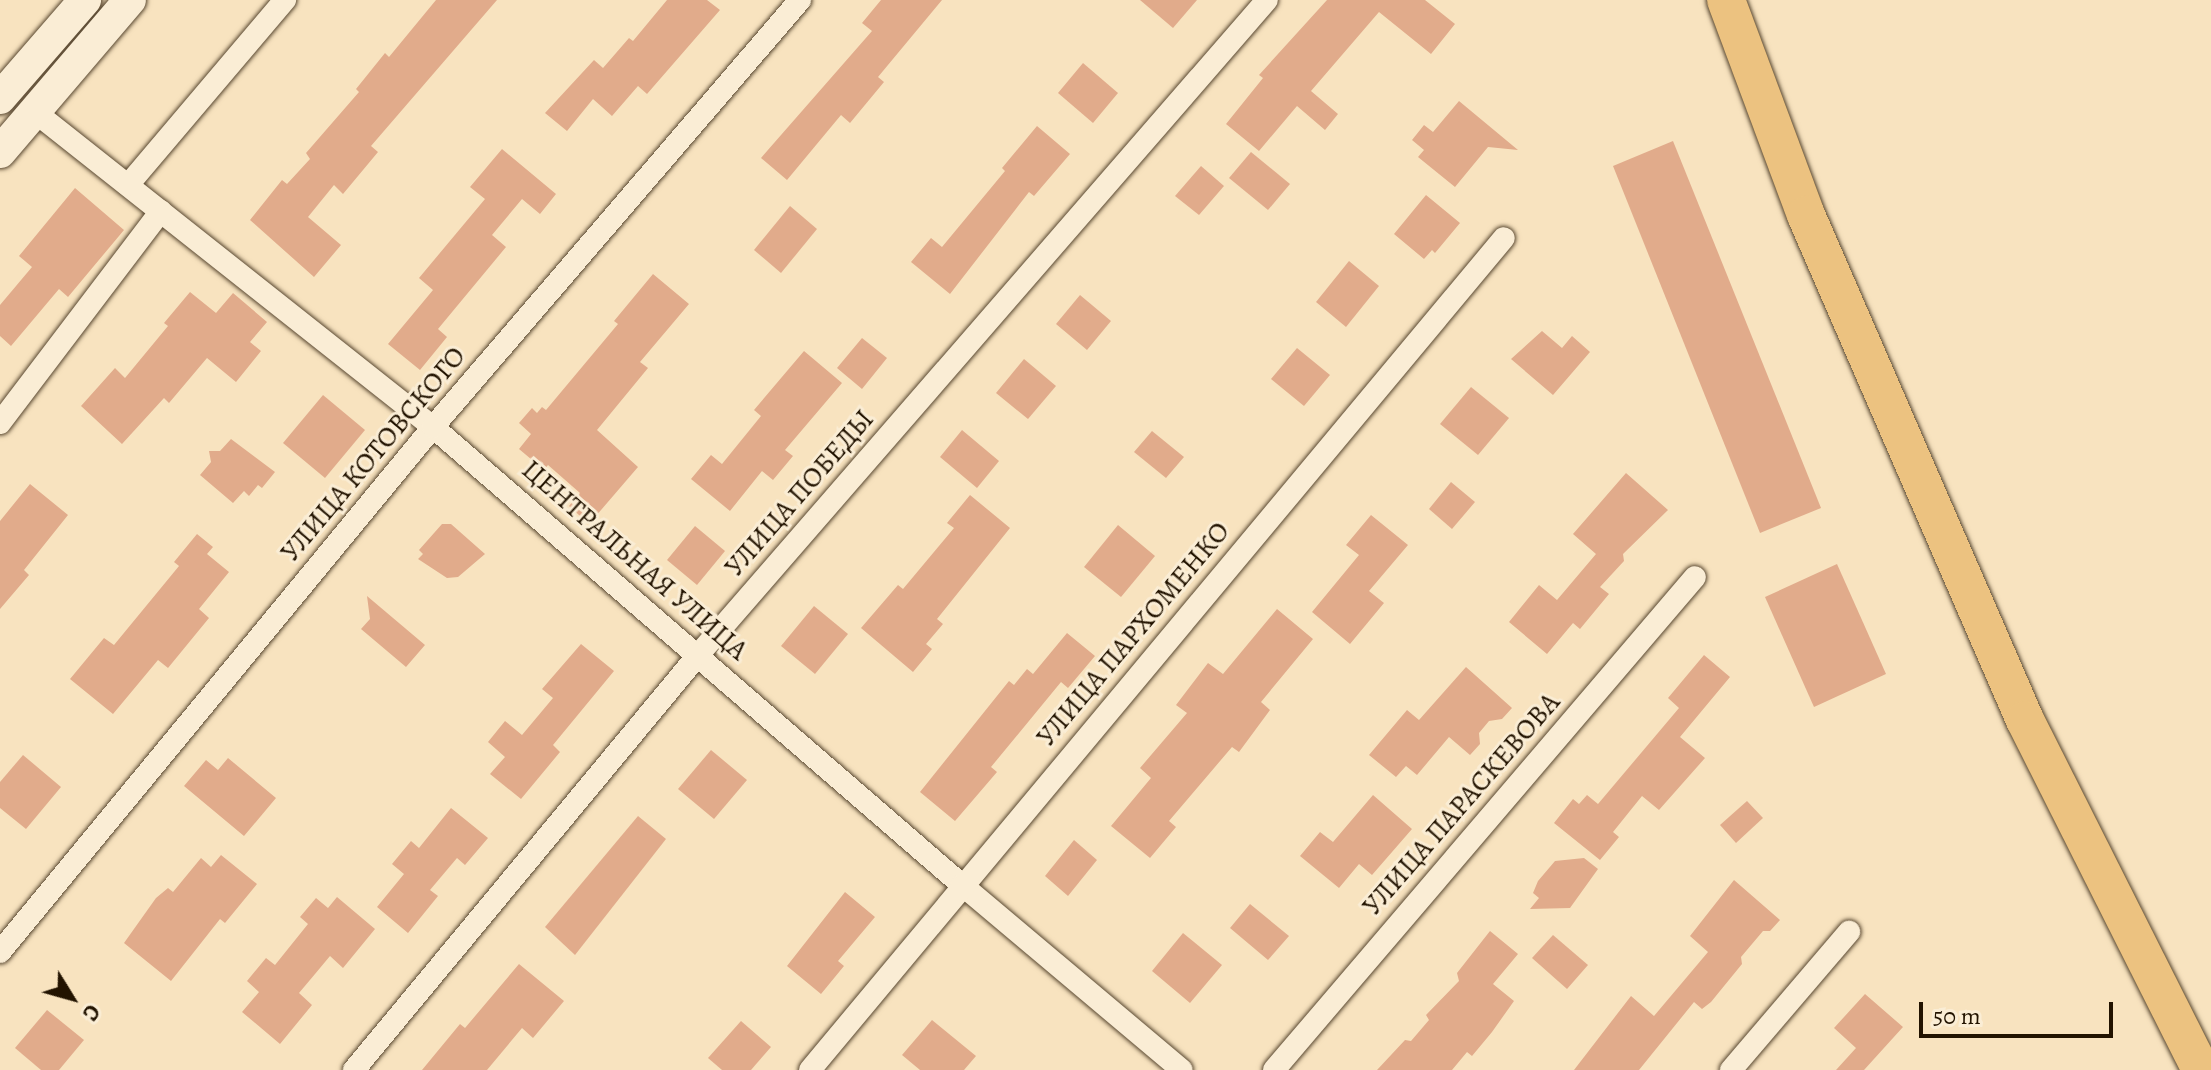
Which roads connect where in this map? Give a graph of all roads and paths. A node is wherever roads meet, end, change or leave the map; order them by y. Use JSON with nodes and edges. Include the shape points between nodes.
{"nodes":[{"id":1,"x":85,"y":0,"type":"edge"},
{"id":2,"x":130,"y":0,"type":"edge"},
{"id":3,"x":285,"y":0,"type":"edge"},
{"id":4,"x":800,"y":0,"type":"edge"},
{"id":5,"x":1267,"y":0,"type":"edge"},
{"id":6,"x":1726,"y":0,"type":"edge"},
{"id":7,"x":1743,"y":0,"type":"edge"},
{"id":8,"x":0,"y":98,"type":"edge"},
{"id":9,"x":35,"y":112,"type":"junction"},
{"id":10,"x":0,"y":152,"type":"edge"},
{"id":11,"x":128,"y":185,"type":"junction"},
{"id":12,"x":161,"y":211,"type":"junction"},
{"id":13,"x":1504,"y":238,"type":"dead end"},
{"id":14,"x":0,"y":423,"type":"edge"},
{"id":15,"x":433,"y":427,"type":"junction"},
{"id":16,"x":1695,"y":577,"type":"dead end"},
{"id":17,"x":699,"y":654,"type":"junction"},
{"id":18,"x":962,"y":885,"type":"junction"},
{"id":19,"x":1849,"y":932,"type":"dead end"},
{"id":20,"x":0,"y":952,"type":"edge"},
{"id":21,"x":2211,"y":1051,"type":"edge"},
{"id":22,"x":354,"y":1070,"type":"edge"},
{"id":23,"x":810,"y":1070,"type":"edge"},
{"id":24,"x":1182,"y":1070,"type":"edge"},
{"id":25,"x":1274,"y":1070,"type":"edge"},
{"id":26,"x":1731,"y":1070,"type":"edge"},
{"id":27,"x":2201,"y":1070,"type":"edge"}],
"edges":[{"from":1,"to":8,"type":"main road"},
{"from":2,"to":9,"type":"main road"},
{"from":3,"to":11,"type":"street"},
{"from":4,"to":15,"type":"street","name":"УЛИЦА КОТОВСКОГО"},
{"from":5,"to":17,"type":"street","name":"УЛИЦА ПОБЕДЫ"},
{"from":6,"to":27,"type":"highway","via":[[1806,215],[2025,720]]},
{"from":7,"to":21,"type":"highway","via":[[1822,210],[2035,697]]},
{"from":9,"to":10,"type":"main road"},
{"from":9,"to":11,"type":"street","name":"ЦЕНТРАЛЬНАЯ УЛИЦА"},
{"from":11,"to":12,"type":"street","name":"ЦЕНТРАЛЬНАЯ УЛИЦА"},
{"from":12,"to":14,"type":"street"},
{"from":12,"to":15,"type":"street","name":"ЦЕНТРАЛЬНАЯ УЛИЦА"},
{"from":13,"to":18,"type":"street","name":"УЛИЦА ПАРХОМЕНКО"},
{"from":15,"to":17,"type":"street","name":"ЦЕНТРАЛЬНАЯ УЛИЦА"},
{"from":15,"to":20,"type":"street","name":"УЛИЦА КОТОВСКОГО"},
{"from":16,"to":25,"type":"street","name":"УЛИЦА ПАРАСКЕВОВА"},
{"from":17,"to":18,"type":"street","name":"ЦЕНТРАЛЬНАЯ УЛИЦА"},
{"from":17,"to":22,"type":"street","name":"УЛИЦА ПОБЕДЫ"},
{"from":18,"to":23,"type":"street","name":"УЛИЦА ПАРХОМЕНКО"},
{"from":18,"to":24,"type":"street","name":"ЦЕНТРАЛЬНАЯ УЛИЦА"},
{"from":19,"to":26,"type":"street"}]}
